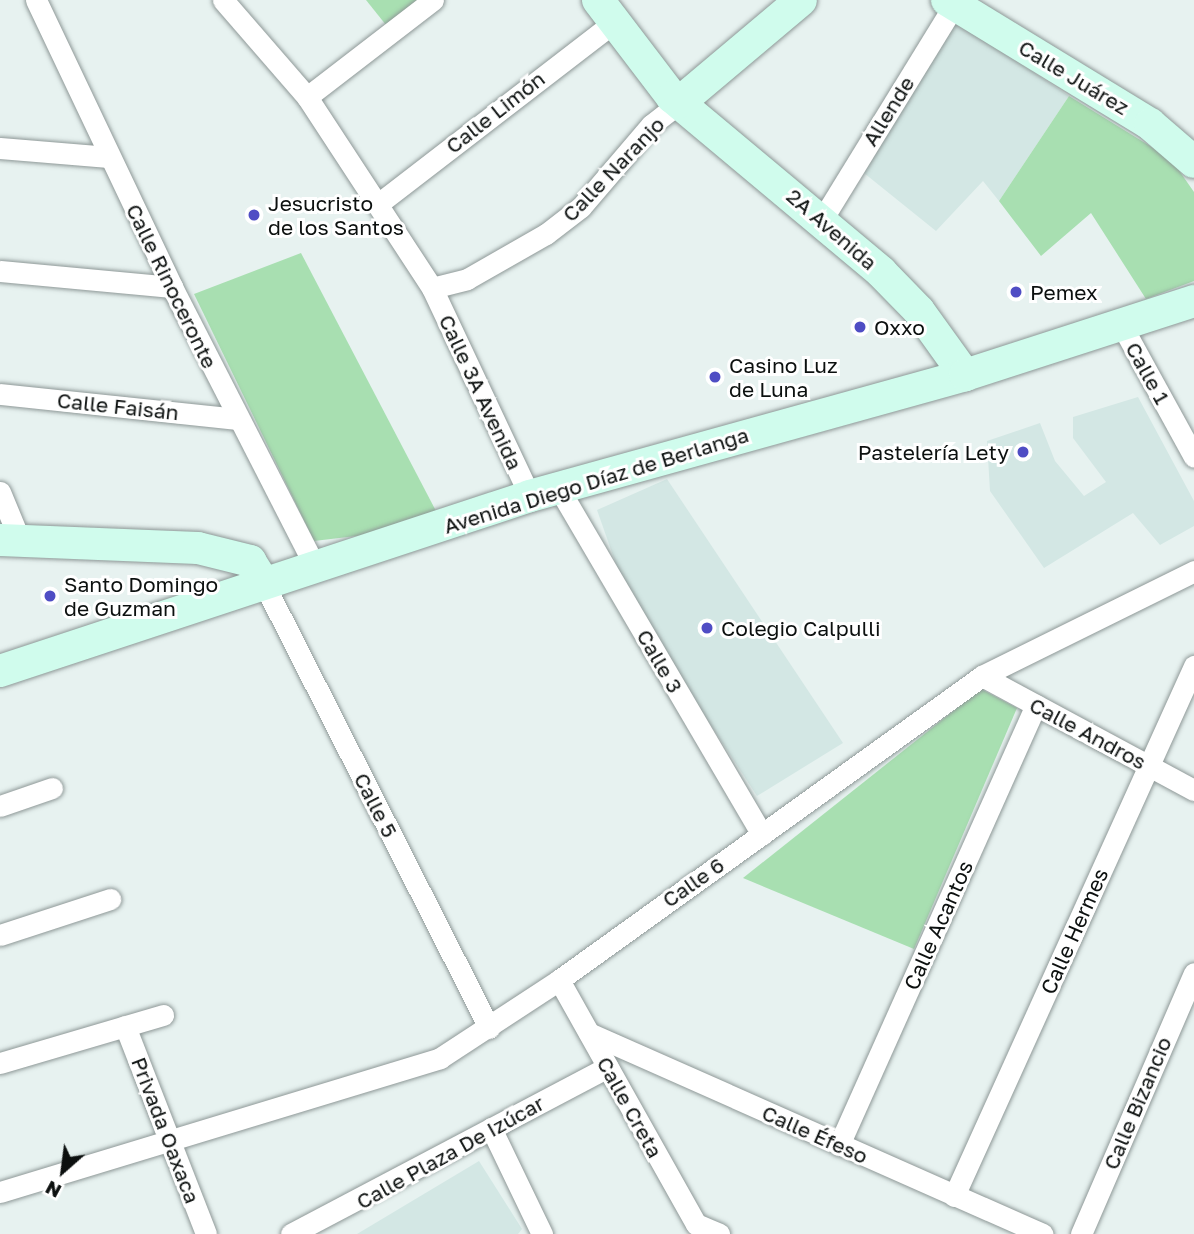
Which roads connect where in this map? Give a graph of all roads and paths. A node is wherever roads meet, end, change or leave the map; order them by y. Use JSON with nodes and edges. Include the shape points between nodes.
{"nodes":[{"id":1,"x":36,"y":0,"type":"edge"},
{"id":2,"x":223,"y":0,"type":"edge"},
{"id":3,"x":433,"y":0,"type":"edge"},
{"id":4,"x":951,"y":3,"type":"edge"},
{"id":5,"x":784,"y":6,"type":"edge"},
{"id":6,"x":606,"y":11,"type":"edge"},
{"id":7,"x":307,"y":97,"type":"junction"},
{"id":8,"x":680,"y":102,"type":"junction"},
{"id":9,"x":0,"y":148,"type":"edge"},
{"id":10,"x":109,"y":157,"type":"junction"},
{"id":11,"x":1194,"y":162,"type":"edge"},
{"id":12,"x":378,"y":204,"type":"junction"},
{"id":13,"x":823,"y":218,"type":"junction"},
{"id":14,"x":0,"y":271,"type":"edge"},
{"id":15,"x":172,"y":287,"type":"junction"},
{"id":16,"x":432,"y":288,"type":"junction"},
{"id":17,"x":1194,"y":301,"type":"edge"},
{"id":18,"x":1122,"y":326,"type":"junction"},
{"id":19,"x":965,"y":375,"type":"junction"},
{"id":20,"x":0,"y":394,"type":"edge"},
{"id":21,"x":237,"y":418,"type":"junction"},
{"id":22,"x":1194,"y":457,"type":"edge"},
{"id":23,"x":0,"y":492,"type":"edge"},
{"id":24,"x":544,"y":492,"type":"junction"},
{"id":25,"x":10,"y":541,"type":"edge"},
{"id":26,"x":315,"y":567,"type":"junction"},
{"id":27,"x":1194,"y":571,"type":"edge"},
{"id":28,"x":263,"y":582,"type":"junction"},
{"id":29,"x":1194,"y":666,"type":"edge"},
{"id":30,"x":0,"y":671,"type":"edge"},
{"id":31,"x":982,"y":676,"type":"junction"},
{"id":32,"x":1036,"y":705,"type":"junction"},
{"id":33,"x":1148,"y":766,"type":"junction"},
{"id":34,"x":52,"y":788,"type":"dead end"},
{"id":35,"x":1194,"y":790,"type":"edge"},
{"id":36,"x":0,"y":806,"type":"edge"},
{"id":37,"x":762,"y":835,"type":"junction"},
{"id":38,"x":110,"y":899,"type":"dead end"},
{"id":39,"x":0,"y":935,"type":"edge"},
{"id":40,"x":1194,"y":973,"type":"edge"},
{"id":41,"x":559,"y":980,"type":"junction"},
{"id":42,"x":163,"y":1014,"type":"dead end"},
{"id":43,"x":125,"y":1026,"type":"junction"},
{"id":44,"x":489,"y":1028,"type":"junction"},
{"id":45,"x":589,"y":1033,"type":"junction"},
{"id":46,"x":0,"y":1063,"type":"edge"},
{"id":47,"x":608,"y":1067,"type":"junction"},
{"id":48,"x":491,"y":1128,"type":"junction"},
{"id":49,"x":169,"y":1138,"type":"junction"},
{"id":50,"x":839,"y":1145,"type":"junction"},
{"id":51,"x":0,"y":1192,"type":"edge"},
{"id":52,"x":954,"y":1196,"type":"junction"},
{"id":53,"x":693,"y":1229,"type":"edge"},
{"id":54,"x":206,"y":1234,"type":"edge"},
{"id":55,"x":291,"y":1234,"type":"edge"},
{"id":56,"x":542,"y":1234,"type":"edge"},
{"id":57,"x":719,"y":1234,"type":"edge"},
{"id":58,"x":1042,"y":1234,"type":"edge"},
{"id":59,"x":1081,"y":1234,"type":"edge"}],
"edges":[{"from":1,"to":10,"type":"street","name":"Calle Rinoceronte"},
{"from":2,"to":7,"type":"street","name":"Calle 3A Avenida"},
{"from":3,"to":7,"type":"street"},
{"from":4,"to":11,"type":"street","name":"Calle Juárez","via":[[1150,124]]},
{"from":4,"to":13,"type":"street","name":"Allende"},
{"from":5,"to":8,"type":"street"},
{"from":6,"to":8,"type":"street","name":"2A Avenida"},
{"from":6,"to":12,"type":"street","name":"Calle Limón"},
{"from":7,"to":12,"type":"street","name":"Calle 3A Avenida"},
{"from":8,"to":13,"type":"street","name":"2A Avenida"},
{"from":8,"to":16,"type":"street","name":"Calle Naranjo","via":[[651,125],[581,207],[546,234],[467,279]]},
{"from":9,"to":10,"type":"street"},
{"from":10,"to":15,"type":"street","name":"Calle Rinoceronte"},
{"from":12,"to":16,"type":"street","name":"Calle 3A Avenida"},
{"from":13,"to":19,"type":"street","name":"2A Avenida","via":[[919,311]]},
{"from":14,"to":15,"type":"street"},
{"from":15,"to":21,"type":"street","name":"Calle Rinoceronte"},
{"from":16,"to":24,"type":"street","name":"Calle 3A Avenida"},
{"from":17,"to":18,"type":"street","name":"Avenida Diego Díaz de Berlanga"},
{"from":18,"to":19,"type":"street","name":"Avenida Diego Díaz de Berlanga"},
{"from":18,"to":22,"type":"street","name":"Calle 1"},
{"from":19,"to":24,"type":"street","name":"Avenida Diego Díaz de Berlanga"},
{"from":20,"to":21,"type":"street","name":"Calle Faisán"},
{"from":21,"to":26,"type":"street","name":"Calle Rinoceronte"},
{"from":23,"to":25,"type":"street"},
{"from":24,"to":26,"type":"street","name":"Avenida Diego Díaz de Berlanga"},
{"from":24,"to":37,"type":"street","name":"Calle 3"},
{"from":25,"to":28,"type":"street","via":[[198,548],[250,561]]},
{"from":26,"to":28,"type":"street","name":"Avenida Diego Díaz de Berlanga"},
{"from":27,"to":31,"type":"street","name":"Calle 6"},
{"from":28,"to":30,"type":"street","name":"Avenida Diego Díaz de Berlanga"},
{"from":28,"to":44,"type":"street","name":"Calle 5"},
{"from":29,"to":33,"type":"street","name":"Calle Hermes"},
{"from":31,"to":32,"type":"street","name":"Calle Andros"},
{"from":31,"to":37,"type":"street","name":"Calle 6"},
{"from":32,"to":33,"type":"street","name":"Calle Andros"},
{"from":32,"to":50,"type":"street","name":"Calle Acantos"},
{"from":33,"to":35,"type":"street","name":"Calle Andros"},
{"from":33,"to":52,"type":"street","name":"Calle Hermes"},
{"from":34,"to":36,"type":"street"},
{"from":37,"to":41,"type":"street","name":"Calle 6"},
{"from":38,"to":39,"type":"street"},
{"from":40,"to":59,"type":"street","name":"Calle Bizancio"},
{"from":41,"to":44,"type":"street","name":"Calle 6"},
{"from":41,"to":45,"type":"street","name":"Calle Creta"},
{"from":42,"to":43,"type":"street"},
{"from":43,"to":46,"type":"street"},
{"from":43,"to":49,"type":"street","name":"Privada Oaxaca"},
{"from":44,"to":49,"type":"street","name":"Calle 6","via":[[440,1058]]},
{"from":45,"to":47,"type":"street","name":"Calle Creta"},
{"from":45,"to":50,"type":"street","name":"Calle Éfeso"},
{"from":47,"to":48,"type":"street","name":"Calle Plaza De Izúcar"},
{"from":47,"to":53,"type":"street","name":"Calle Creta"},
{"from":48,"to":55,"type":"street","name":"Calle Plaza De Izúcar"},
{"from":48,"to":56,"type":"street"},
{"from":49,"to":51,"type":"street","name":"Calle 6"},
{"from":49,"to":54,"type":"street","name":"Privada Oaxaca"},
{"from":50,"to":52,"type":"street","name":"Calle Éfeso"},
{"from":52,"to":58,"type":"street","name":"Calle Éfeso"},
{"from":53,"to":57,"type":"street"}]}
